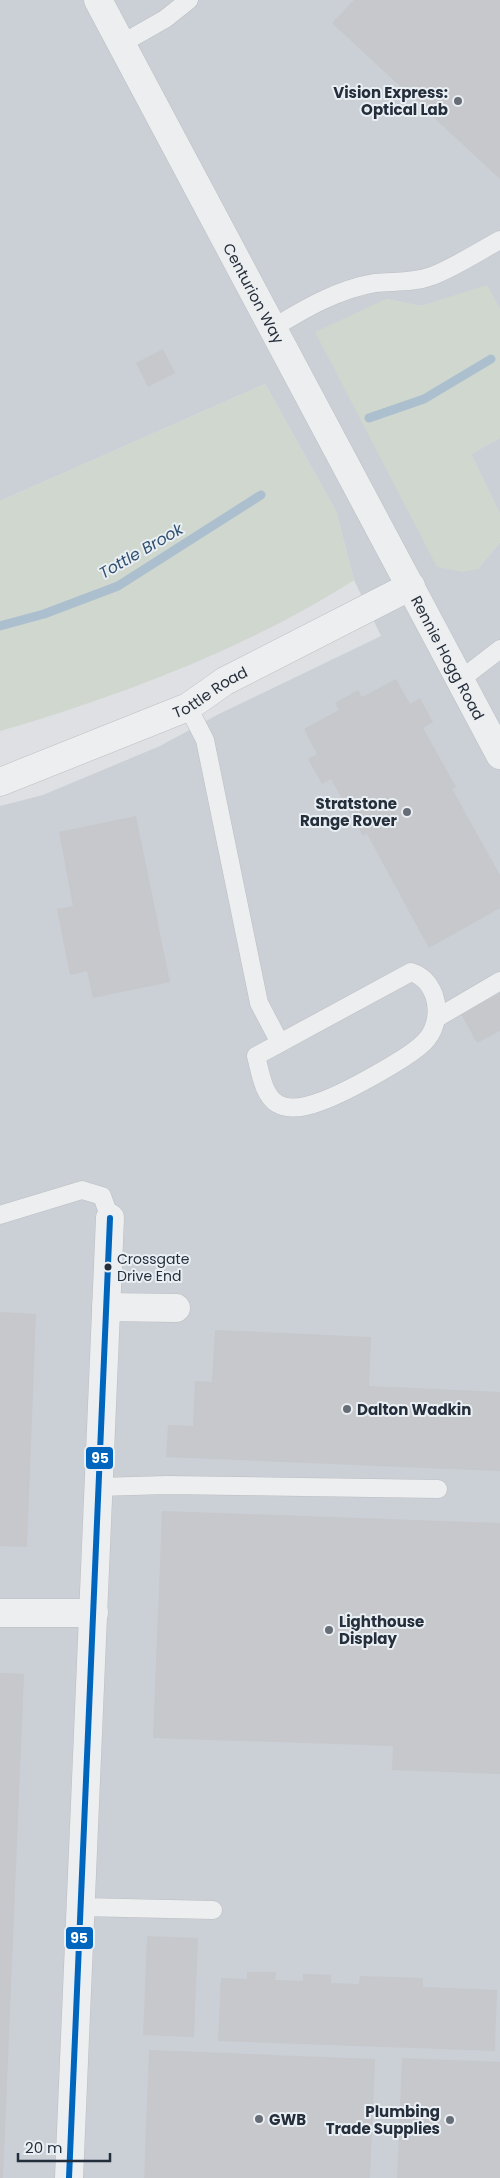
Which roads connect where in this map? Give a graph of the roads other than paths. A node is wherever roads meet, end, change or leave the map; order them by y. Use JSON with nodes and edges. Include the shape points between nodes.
{"nodes":[{"id":1,"x":98,"y":0,"type":"edge"},
{"id":2,"x":189,"y":0,"type":"edge"},
{"id":3,"x":121,"y":44,"type":"junction"},
{"id":4,"x":500,"y":240,"type":"edge"},
{"id":5,"x":273,"y":328,"type":"junction"},
{"id":6,"x":411,"y":586,"type":"junction"},
{"id":7,"x":500,"y":650,"type":"edge"},
{"id":8,"x":460,"y":680,"type":"junction"},
{"id":9,"x":188,"y":707,"type":"junction"},
{"id":10,"x":500,"y":755,"type":"edge"},
{"id":11,"x":0,"y":782,"type":"edge"},
{"id":12,"x":500,"y":981,"type":"edge"},
{"id":13,"x":437,"y":1018,"type":"junction"},
{"id":14,"x":280,"y":1043,"type":"junction"},
{"id":15,"x":0,"y":1215,"type":"edge"},
{"id":16,"x":110,"y":1218,"type":"joint"},
{"id":17,"x":106,"y":1307,"type":"junction"},
{"id":18,"x":176,"y":1308,"type":"dead end"},
{"id":19,"x":99,"y":1487,"type":"junction"},
{"id":20,"x":438,"y":1489,"type":"dead end"},
{"id":21,"x":0,"y":1613,"type":"edge"},
{"id":22,"x":94,"y":1613,"type":"junction"},
{"id":23,"x":81,"y":1907,"type":"junction"},
{"id":24,"x":213,"y":1910,"type":"dead end"},
{"id":25,"x":69,"y":2178,"type":"edge"}],
"edges":[{"from":1,"to":3,"type":"street","name":"Centurion Way"},
{"from":2,"to":3,"type":"lane","via":[[165,19]]},
{"from":3,"to":5,"type":"street","name":"Centurion Way"},
{"from":4,"to":5,"type":"lane","via":[[432,276],[413,281],[375,283],[337,295]]},
{"from":5,"to":6,"type":"street","name":"Centurion Way"},
{"from":6,"to":8,"type":"street","name":"Rennie Hogg Road"},
{"from":6,"to":9,"type":"street","name":"Tottle Road","via":[[225,681]]},
{"from":7,"to":8,"type":"lane"},
{"from":8,"to":10,"type":"street","name":"Rennie Hogg Road"},
{"from":9,"to":11,"type":"street","name":"Tottle Road"},
{"from":9,"to":14,"type":"lane","via":[[205,740],[260,1003]]},
{"from":12,"to":13,"type":"lane"},
{"from":13,"to":14,"type":"lane","via":[[436,1002],[430,987],[421,975],[411,972]]},
{"from":13,"to":14,"type":"lane","via":[[428,1038],[412,1053],[322,1101],[291,1108],[276,1104],[265,1087],[256,1056]]},
{"from":15,"to":16,"type":"lane","via":[[82,1190],[102,1196]]},
{"from":16,"to":17,"type":"street"},
{"from":17,"to":18,"type":"street"},
{"from":17,"to":19,"type":"street"},
{"from":19,"to":20,"type":"lane"},
{"from":19,"to":22,"type":"street"},
{"from":21,"to":22,"type":"street"},
{"from":22,"to":23,"type":"street"},
{"from":23,"to":24,"type":"lane"},
{"from":23,"to":25,"type":"street"}]}
